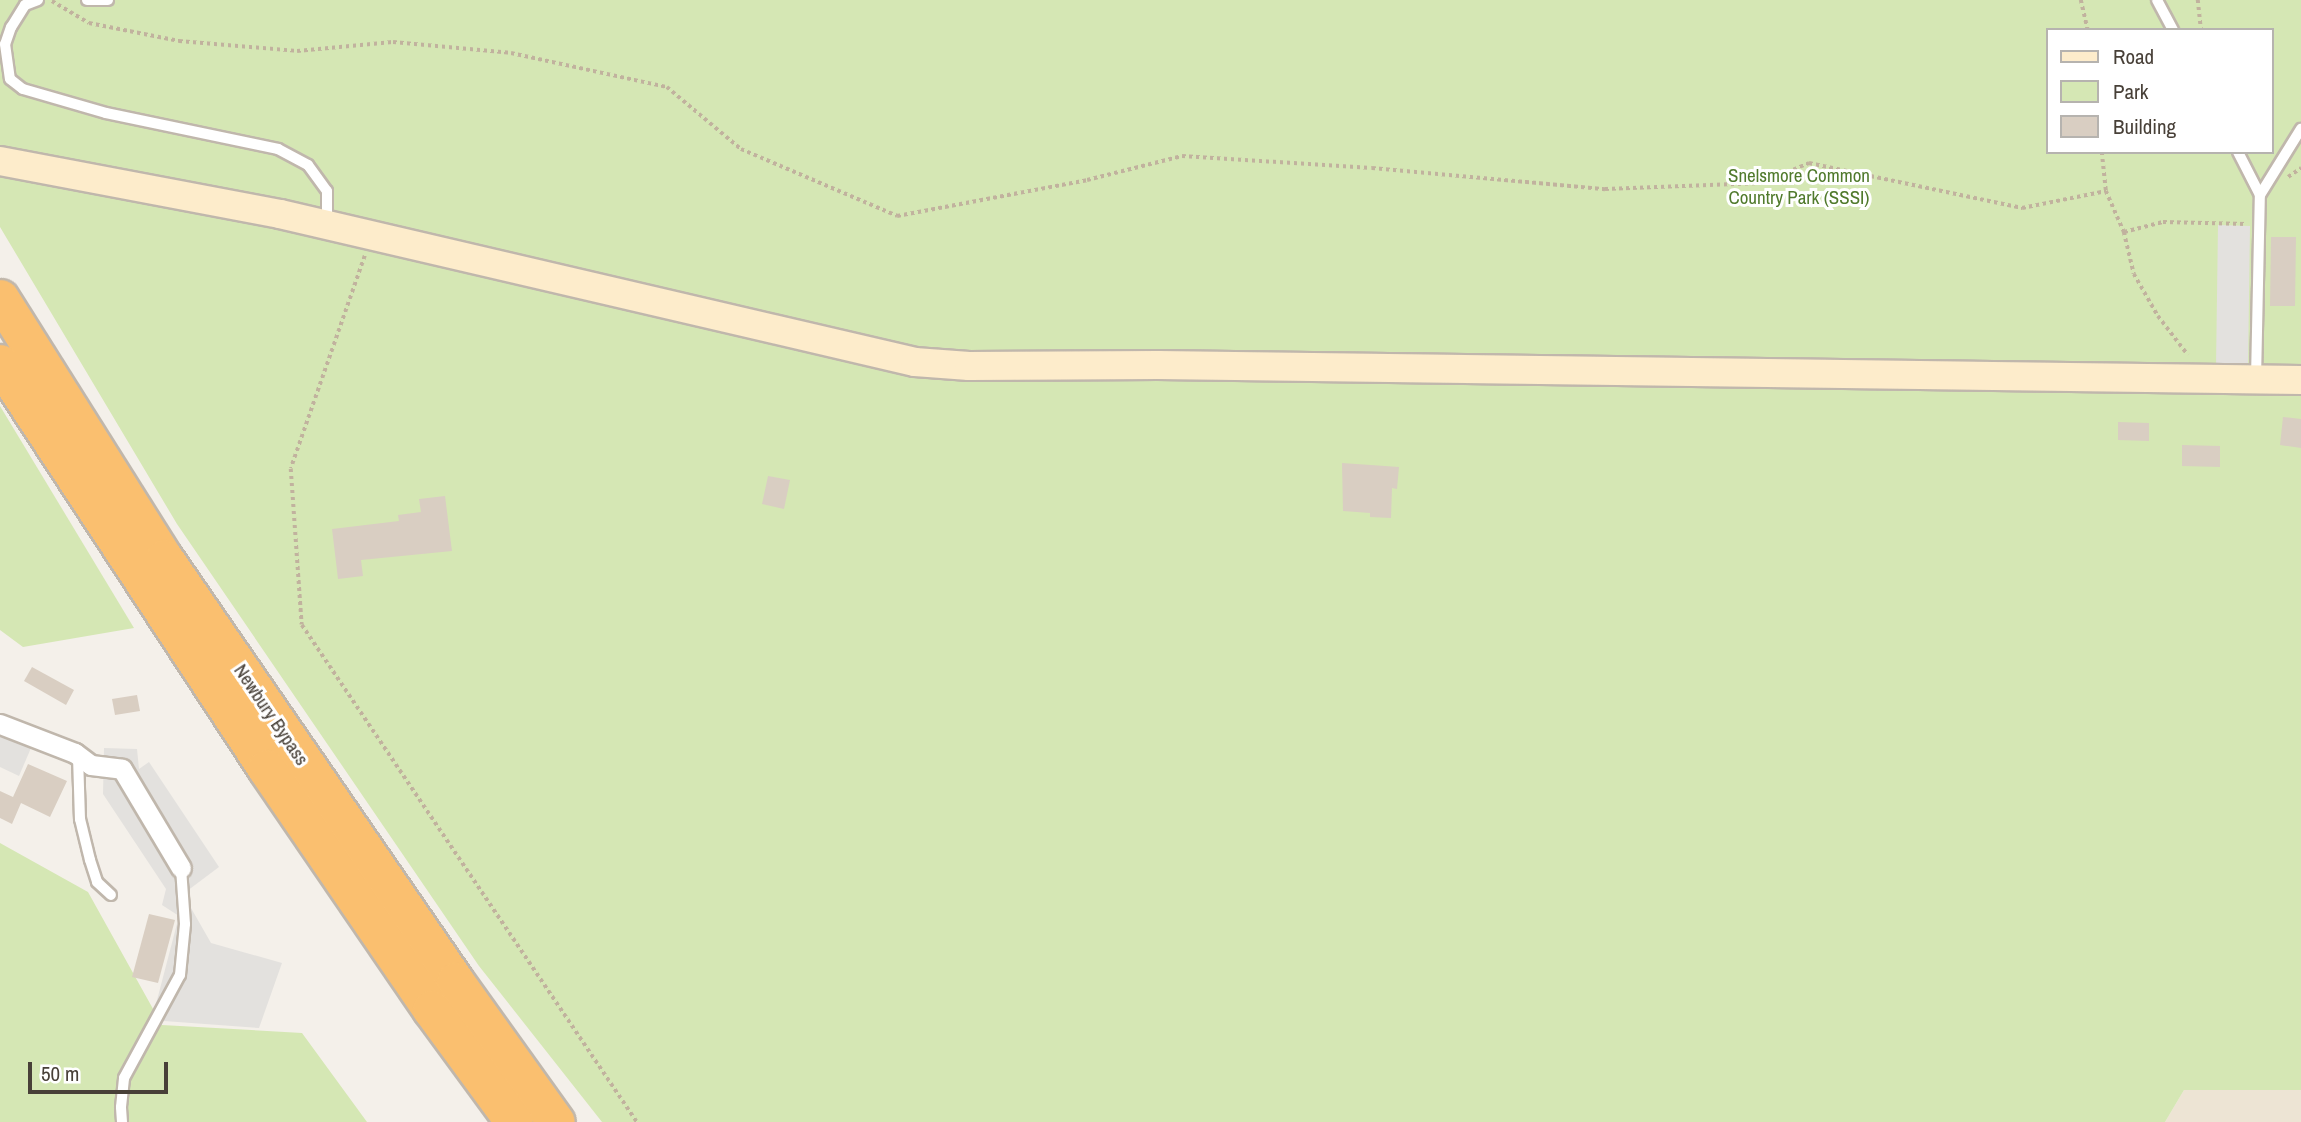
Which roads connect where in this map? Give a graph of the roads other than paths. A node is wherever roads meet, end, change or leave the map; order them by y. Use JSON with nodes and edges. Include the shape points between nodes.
{"nodes":[{"id":1,"x":38,"y":0,"type":"edge"},
{"id":2,"x":87,"y":0,"type":"edge"},
{"id":3,"x":107,"y":0,"type":"edge"},
{"id":4,"x":2157,"y":0,"type":"edge"},
{"id":5,"x":2172,"y":28,"type":"edge"},
{"id":6,"x":2301,"y":129,"type":"edge"},
{"id":7,"x":2239,"y":154,"type":"edge"},
{"id":8,"x":0,"y":160,"type":"edge"},
{"id":9,"x":2260,"y":195,"type":"junction"},
{"id":10,"x":327,"y":225,"type":"junction"},
{"id":11,"x":0,"y":298,"type":"edge"},
{"id":12,"x":0,"y":363,"type":"edge"},
{"id":13,"x":2256,"y":379,"type":"junction"},
{"id":14,"x":2301,"y":380,"type":"edge"},
{"id":15,"x":0,"y":724,"type":"edge"},
{"id":16,"x":78,"y":755,"type":"junction"},
{"id":17,"x":181,"y":868,"type":"joint"},
{"id":18,"x":111,"y":895,"type":"dead end"},
{"id":19,"x":122,"y":1122,"type":"edge"},
{"id":20,"x":514,"y":1122,"type":"edge"},
{"id":21,"x":556,"y":1122,"type":"edge"}],
"edges":[{"from":1,"to":10,"type":"lane","via":[[25,5],[11,27],[5,44],[10,79],[23,89],[106,113],[278,149],[308,165],[327,191]]},
{"from":2,"to":3,"type":"lane"},
{"from":4,"to":5,"type":"lane"},
{"from":6,"to":9,"type":"lane"},
{"from":7,"to":9,"type":"lane"},
{"from":8,"to":10,"type":"main road"},
{"from":9,"to":13,"type":"lane"},
{"from":10,"to":13,"type":"main road","via":[[929,363]]},
{"from":11,"to":21,"type":"highway","name":"Newbury Bypass","via":[[218,637]]},
{"from":12,"to":20,"type":"highway","name":"Newbury Bypass","via":[[266,768]]},
{"from":13,"to":14,"type":"main road"},
{"from":15,"to":16,"type":"street"},
{"from":16,"to":17,"type":"street","via":[[91,765],[122,769]]},
{"from":16,"to":18,"type":"lane","via":[[80,819],[97,881]]},
{"from":17,"to":19,"type":"lane","via":[[185,924],[180,975],[124,1078]]}]}
